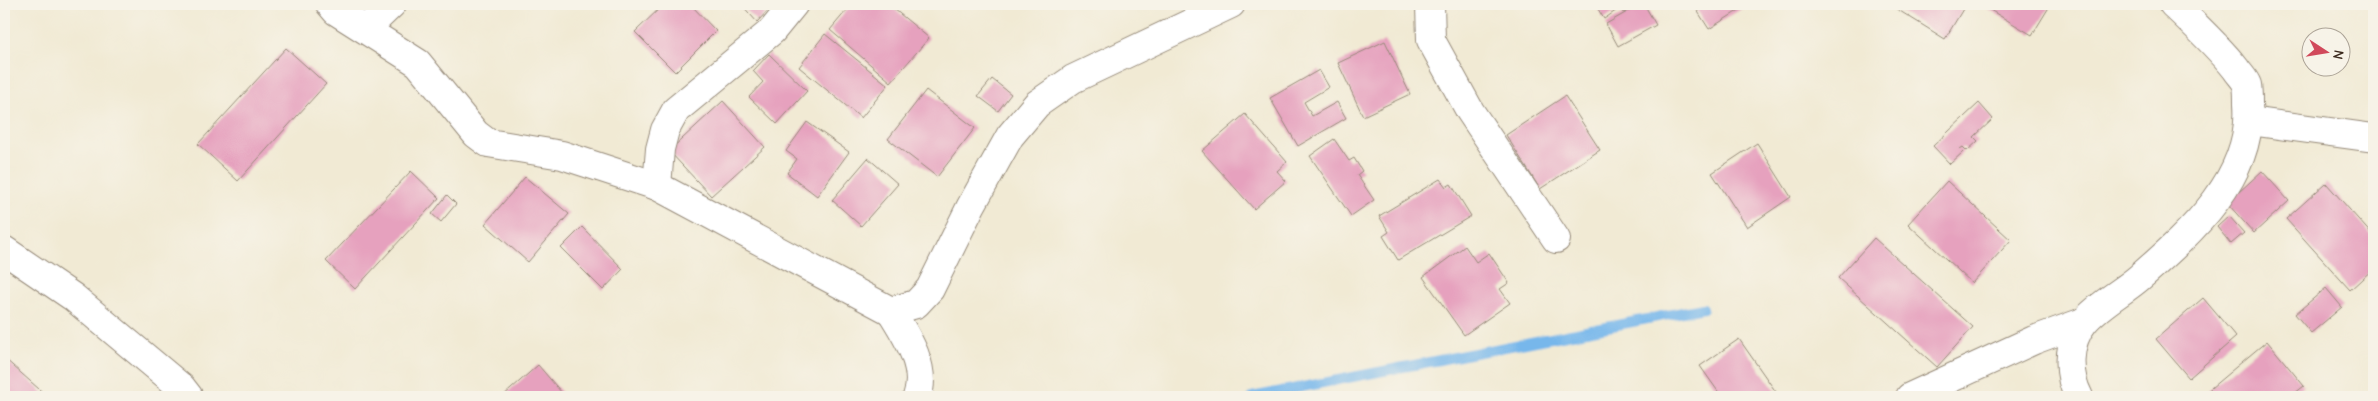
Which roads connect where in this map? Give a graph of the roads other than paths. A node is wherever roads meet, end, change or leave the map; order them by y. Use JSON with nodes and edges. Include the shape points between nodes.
{"nodes":[{"id":1,"x":330,"y":4,"type":"edge"},
{"id":2,"x":392,"y":4,"type":"edge"},
{"id":3,"x":794,"y":4,"type":"edge"},
{"id":4,"x":1231,"y":4,"type":"edge"},
{"id":5,"x":1430,"y":4,"type":"edge"},
{"id":6,"x":2173,"y":4,"type":"edge"},
{"id":7,"x":366,"y":29,"type":"junction"},
{"id":8,"x":2250,"y":121,"type":"junction"},
{"id":9,"x":2374,"y":138,"type":"edge"},
{"id":10,"x":657,"y":186,"type":"junction"},
{"id":11,"x":1556,"y":239,"type":"dead end"},
{"id":12,"x":4,"y":250,"type":"edge"},
{"id":13,"x":890,"y":311,"type":"junction"},
{"id":14,"x":2083,"y":322,"type":"junction"},
{"id":15,"x":189,"y":397,"type":"edge"},
{"id":16,"x":917,"y":397,"type":"edge"},
{"id":17,"x":1910,"y":397,"type":"edge"},
{"id":18,"x":2079,"y":397,"type":"edge"}],
"edges":[{"from":1,"to":7,"type":"street"},
{"from":2,"to":7,"type":"street"},
{"from":3,"to":10,"type":"street","via":[[772,31],[676,110],[665,130],[660,149]]},
{"from":4,"to":13,"type":"street","via":[[1073,80],[1037,104],[1010,136],[930,289],[916,304]]},
{"from":5,"to":11,"type":"street","via":[[1431,40],[1470,111]]},
{"from":6,"to":8,"type":"street","via":[[2220,49],[2247,84]]},
{"from":7,"to":10,"type":"street","via":[[418,63],[476,134],[488,143],[562,155]]},
{"from":8,"to":9,"type":"street"},
{"from":8,"to":14,"type":"street","via":[[2242,156],[2224,192],[2140,277]]},
{"from":10,"to":13,"type":"street"},
{"from":12,"to":15,"type":"street","via":[[74,297]]},
{"from":13,"to":16,"type":"street","via":[[914,349],[920,388]]},
{"from":14,"to":17,"type":"street","via":[[2034,340]]},
{"from":14,"to":18,"type":"street","via":[[2071,348],[2070,366],[2074,389]]}]}
